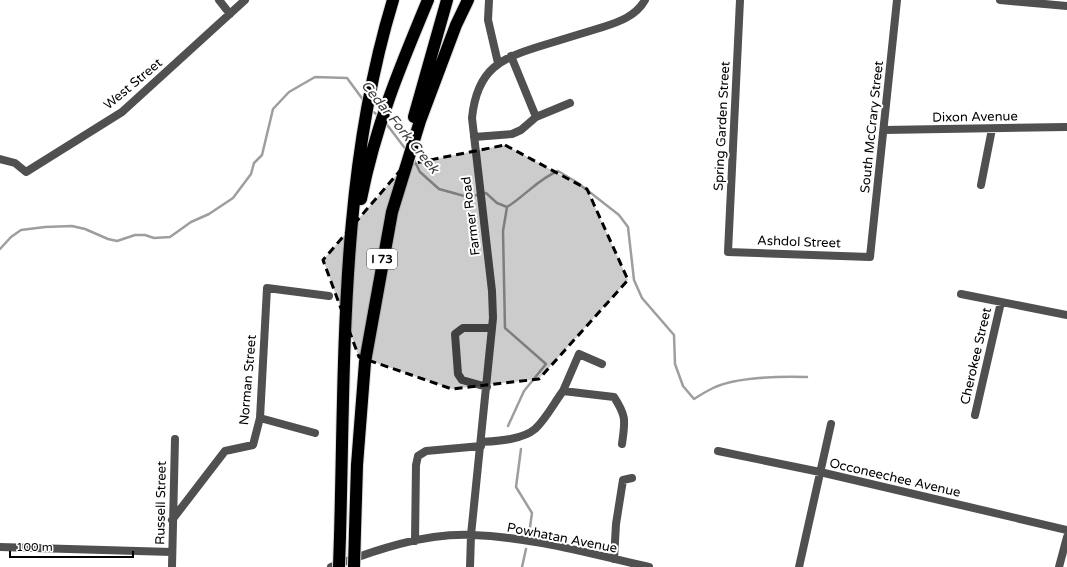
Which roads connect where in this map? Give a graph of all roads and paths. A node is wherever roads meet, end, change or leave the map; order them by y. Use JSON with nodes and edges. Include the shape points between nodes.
{"nodes":[{"id":1,"x":219,"y":0,"type":"edge"},
{"id":2,"x":244,"y":0,"type":"edge"},
{"id":3,"x":393,"y":0,"type":"edge"},
{"id":4,"x":428,"y":0,"type":"edge"},
{"id":5,"x":447,"y":0,"type":"edge"},
{"id":6,"x":468,"y":0,"type":"edge"},
{"id":7,"x":489,"y":0,"type":"edge"},
{"id":8,"x":645,"y":0,"type":"edge"},
{"id":9,"x":740,"y":0,"type":"edge"},
{"id":10,"x":897,"y":0,"type":"edge"},
{"id":11,"x":1000,"y":0,"type":"edge"},
{"id":12,"x":1067,"y":6,"type":"edge"},
{"id":13,"x":230,"y":14,"type":"junction"},
{"id":14,"x":511,"y":56,"type":"junction"},
{"id":15,"x":498,"y":63,"type":"junction"},
{"id":16,"x":570,"y":102,"type":"dead end"},
{"id":17,"x":536,"y":117,"type":"junction"},
{"id":18,"x":1067,"y":127,"type":"edge"},
{"id":19,"x":992,"y":129,"type":"junction"},
{"id":20,"x":884,"y":130,"type":"junction"},
{"id":21,"x":474,"y":137,"type":"junction"},
{"id":22,"x":0,"y":159,"type":"edge"},
{"id":23,"x":981,"y":185,"type":"dead end"},
{"id":24,"x":392,"y":212,"type":"junction"},
{"id":25,"x":728,"y":252,"type":"joint"},
{"id":26,"x":870,"y":257,"type":"joint"},
{"id":27,"x":349,"y":259,"type":"junction"},
{"id":28,"x":961,"y":294,"type":"dead end"},
{"id":29,"x":328,"y":296,"type":"dead end"},
{"id":30,"x":1001,"y":302,"type":"junction"},
{"id":31,"x":1067,"y":315,"type":"edge"},
{"id":32,"x":492,"y":328,"type":"junction"},
{"id":33,"x":602,"y":364,"type":"dead end"},
{"id":34,"x":487,"y":387,"type":"junction"},
{"id":35,"x":563,"y":391,"type":"junction"},
{"id":36,"x":974,"y":415,"type":"dead end"},
{"id":37,"x":260,"y":418,"type":"junction"},
{"id":38,"x":831,"y":424,"type":"dead end"},
{"id":39,"x":315,"y":433,"type":"dead end"},
{"id":40,"x":175,"y":439,"type":"dead end"},
{"id":41,"x":481,"y":444,"type":"junction"},
{"id":42,"x":622,"y":444,"type":"dead end"},
{"id":43,"x":718,"y":451,"type":"dead end"},
{"id":44,"x":820,"y":472,"type":"junction"},
{"id":45,"x":632,"y":478,"type":"dead end"},
{"id":46,"x":172,"y":520,"type":"junction"},
{"id":47,"x":1067,"y":530,"type":"edge"},
{"id":48,"x":471,"y":535,"type":"junction"},
{"id":49,"x":1067,"y":537,"type":"edge"},
{"id":50,"x":415,"y":542,"type":"junction"},
{"id":51,"x":0,"y":547,"type":"edge"},
{"id":52,"x":172,"y":552,"type":"junction"},
{"id":53,"x":614,"y":559,"type":"junction"},
{"id":54,"x":172,"y":567,"type":"edge"},
{"id":55,"x":331,"y":567,"type":"edge"},
{"id":56,"x":339,"y":567,"type":"edge"},
{"id":57,"x":354,"y":567,"type":"edge"},
{"id":58,"x":470,"y":567,"type":"edge"},
{"id":59,"x":649,"y":567,"type":"edge"},
{"id":60,"x":799,"y":567,"type":"edge"},
{"id":61,"x":1059,"y":567,"type":"edge"}],
"edges":[{"from":1,"to":13,"type":"street"},
{"from":2,"to":13,"type":"street","name":"West Street"},
{"from":3,"to":27,"type":"highway","number":"I 73","via":[[364,127],[354,195]]},
{"from":4,"to":27,"type":"highway","via":[[374,140]]},
{"from":5,"to":24,"type":"highway","via":[[422,86]]},
{"from":6,"to":24,"type":"highway","number":"I 73","via":[[420,121]]},
{"from":7,"to":15,"type":"street","via":[[488,20]]},
{"from":8,"to":14,"type":"street","name":"Farmer Road","via":[[641,7],[621,21]]},
{"from":9,"to":25,"type":"street","name":"Spring Garden Street"},
{"from":10,"to":20,"type":"street","name":"South McCrary Street"},
{"from":11,"to":12,"type":"street"},
{"from":13,"to":22,"type":"street","name":"West Street","via":[[122,112],[26,172],[15,164]]},
{"from":14,"to":15,"type":"street","name":"Farmer Road"},
{"from":14,"to":17,"type":"street"},
{"from":15,"to":21,"type":"street","name":"Farmer Road","via":[[485,76],[476,92],[472,118]]},
{"from":16,"to":17,"type":"street"},
{"from":17,"to":21,"type":"street","via":[[512,134]]},
{"from":18,"to":19,"type":"street","name":"Dixon Avenue"},
{"from":19,"to":20,"type":"street","name":"Dixon Avenue"},
{"from":19,"to":23,"type":"street"},
{"from":20,"to":26,"type":"street","name":"South McCrary Street"},
{"from":21,"to":32,"type":"street","name":"Farmer Road","via":[[492,291]]},
{"from":24,"to":57,"type":"highway","number":"I 73","bridge":true,"via":[[365,362],[357,457]]},
{"from":25,"to":26,"type":"street","name":"Ashdol Street"},
{"from":27,"to":56,"type":"highway","number":"I 73","bridge":true},
{"from":28,"to":30,"type":"street"},
{"from":29,"to":37,"type":"street","name":"Norman Street","via":[[267,288]]},
{"from":30,"to":31,"type":"street"},
{"from":30,"to":36,"type":"street","name":"Cherokee Street"},
{"from":32,"to":34,"type":"street","name":"Farmer Road"},
{"from":32,"to":34,"type":"street","via":[[463,328],[455,334],[458,374],[462,380]]},
{"from":33,"to":35,"type":"street","via":[[579,354]]},
{"from":34,"to":41,"type":"street","name":"Farmer Road"},
{"from":35,"to":41,"type":"street","via":[[534,429]]},
{"from":35,"to":42,"type":"street","via":[[614,397],[622,408],[626,421]]},
{"from":37,"to":39,"type":"street"},
{"from":37,"to":46,"type":"street","name":"Norman Street","via":[[253,445],[225,451]]},
{"from":38,"to":44,"type":"street"},
{"from":40,"to":46,"type":"street","name":"Russell Street"},
{"from":41,"to":48,"type":"street","name":"Farmer Road"},
{"from":41,"to":50,"type":"street","via":[[426,452],[418,456]]},
{"from":43,"to":44,"type":"street","name":"Occoneechee Avenue"},
{"from":44,"to":47,"type":"street","name":"Occoneechee Avenue"},
{"from":44,"to":60,"type":"street"},
{"from":45,"to":53,"type":"street","via":[[623,480]]},
{"from":46,"to":52,"type":"street","name":"Russell Street"},
{"from":48,"to":50,"type":"street","name":"Powhatan Avenue"},
{"from":48,"to":53,"type":"street","name":"Powhatan Avenue","via":[[516,539]]},
{"from":48,"to":58,"type":"street","name":"Farmer Road"},
{"from":49,"to":61,"type":"street"},
{"from":50,"to":55,"type":"street","name":"Powhatan Avenue","via":[[367,553]]},
{"from":51,"to":52,"type":"street"},
{"from":52,"to":54,"type":"street","name":"Russell Street"},
{"from":53,"to":59,"type":"street","name":"Powhatan Avenue"}]}
